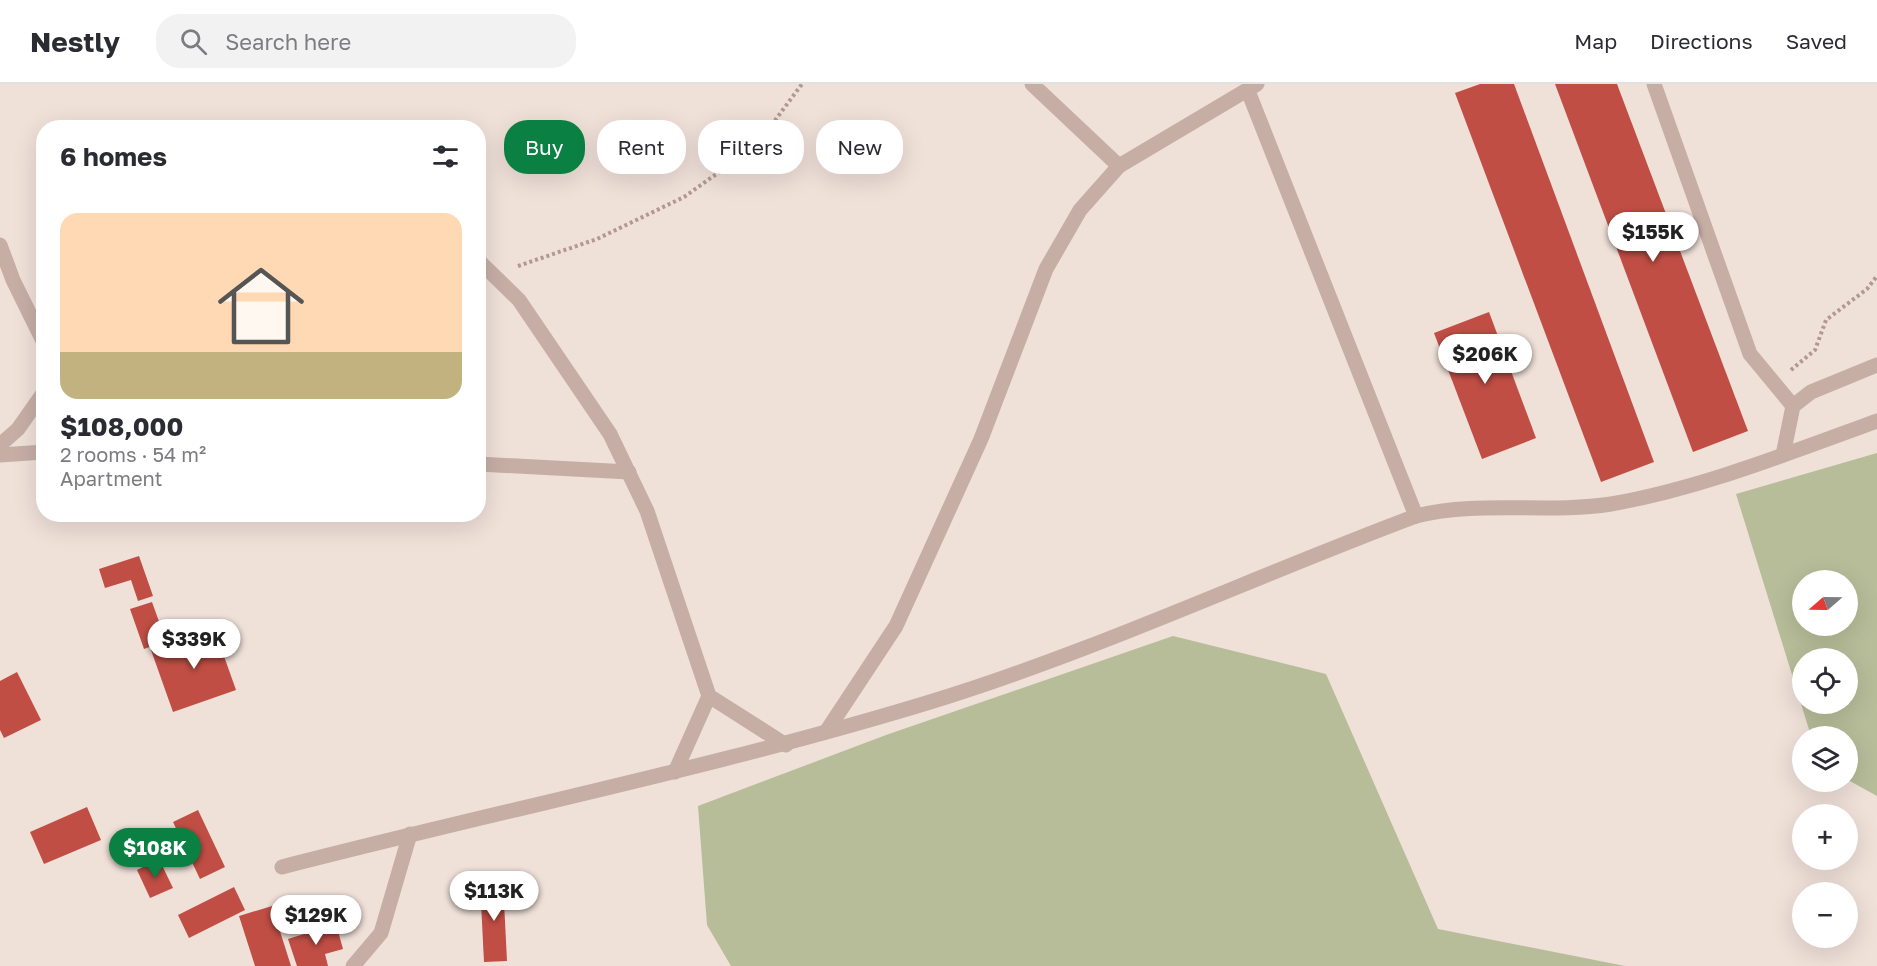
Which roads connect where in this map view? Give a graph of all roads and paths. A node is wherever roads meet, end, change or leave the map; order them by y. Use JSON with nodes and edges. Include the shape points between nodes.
{"nodes":[{"id":1,"x":802,"y":84,"type":"edge"},
{"id":2,"x":1032,"y":84,"type":"edge"},
{"id":3,"x":1654,"y":84,"type":"edge"},
{"id":4,"x":1252,"y":87,"type":"edge"},
{"id":5,"x":1119,"y":166,"type":"junction"},
{"id":6,"x":0,"y":245,"type":"edge"},
{"id":7,"x":486,"y":267,"type":"edge"},
{"id":8,"x":494,"y":274,"type":"junction"},
{"id":9,"x":1877,"y":276,"type":"edge"},
{"id":10,"x":36,"y":326,"type":"edge"},
{"id":11,"x":1877,"y":365,"type":"edge"},
{"id":12,"x":1774,"y":383,"type":"junction"},
{"id":13,"x":36,"y":403,"type":"edge"},
{"id":14,"x":1793,"y":405,"type":"junction"},
{"id":15,"x":1877,"y":421,"type":"edge"},
{"id":16,"x":0,"y":445,"type":"edge"},
{"id":17,"x":36,"y":453,"type":"edge"},
{"id":18,"x":0,"y":455,"type":"edge"},
{"id":19,"x":1783,"y":455,"type":"junction"},
{"id":20,"x":486,"y":464,"type":"edge"},
{"id":21,"x":629,"y":472,"type":"junction"},
{"id":22,"x":1416,"y":516,"type":"junction"},
{"id":23,"x":709,"y":696,"type":"junction"},
{"id":24,"x":826,"y":732,"type":"junction"},
{"id":25,"x":786,"y":745,"type":"junction"},
{"id":26,"x":675,"y":772,"type":"junction"},
{"id":27,"x":410,"y":834,"type":"junction"},
{"id":28,"x":282,"y":867,"type":"dead end"},
{"id":29,"x":353,"y":966,"type":"edge"}],
"edges":[{"from":1,"to":8,"type":"path","via":[[756,146],[684,198],[597,239]]},
{"from":2,"to":5,"type":"lane"},
{"from":3,"to":12,"type":"lane","via":[[1750,354]]},
{"from":4,"to":5,"type":"lane"},
{"from":4,"to":22,"type":"lane"},
{"from":5,"to":24,"type":"lane","via":[[1080,210],[1046,269],[981,439],[896,626]]},
{"from":6,"to":10,"type":"lane","via":[[12,280]]},
{"from":7,"to":8,"type":"lane"},
{"from":8,"to":21,"type":"lane","via":[[519,300],[597,415]]},
{"from":9,"to":12,"type":"path","via":[[1867,289],[1826,320],[1815,350]]},
{"from":11,"to":14,"type":"lane","via":[[1811,392]]},
{"from":12,"to":14,"type":"lane"},
{"from":13,"to":16,"type":"lane","via":[[18,429]]},
{"from":14,"to":19,"type":"lane"},
{"from":15,"to":19,"type":"lane"},
{"from":17,"to":18,"type":"lane"},
{"from":19,"to":22,"type":"lane","via":[[1657,495],[1608,504],[1445,508]]},
{"from":20,"to":21,"type":"lane"},
{"from":21,"to":23,"type":"lane","via":[[647,511]]},
{"from":22,"to":24,"type":"lane","via":[[1052,660]]},
{"from":23,"to":25,"type":"lane"},
{"from":23,"to":26,"type":"lane"},
{"from":24,"to":25,"type":"lane"},
{"from":25,"to":26,"type":"lane"},
{"from":26,"to":27,"type":"lane"},
{"from":27,"to":28,"type":"lane"},
{"from":27,"to":29,"type":"lane","via":[[381,933]]}]}
